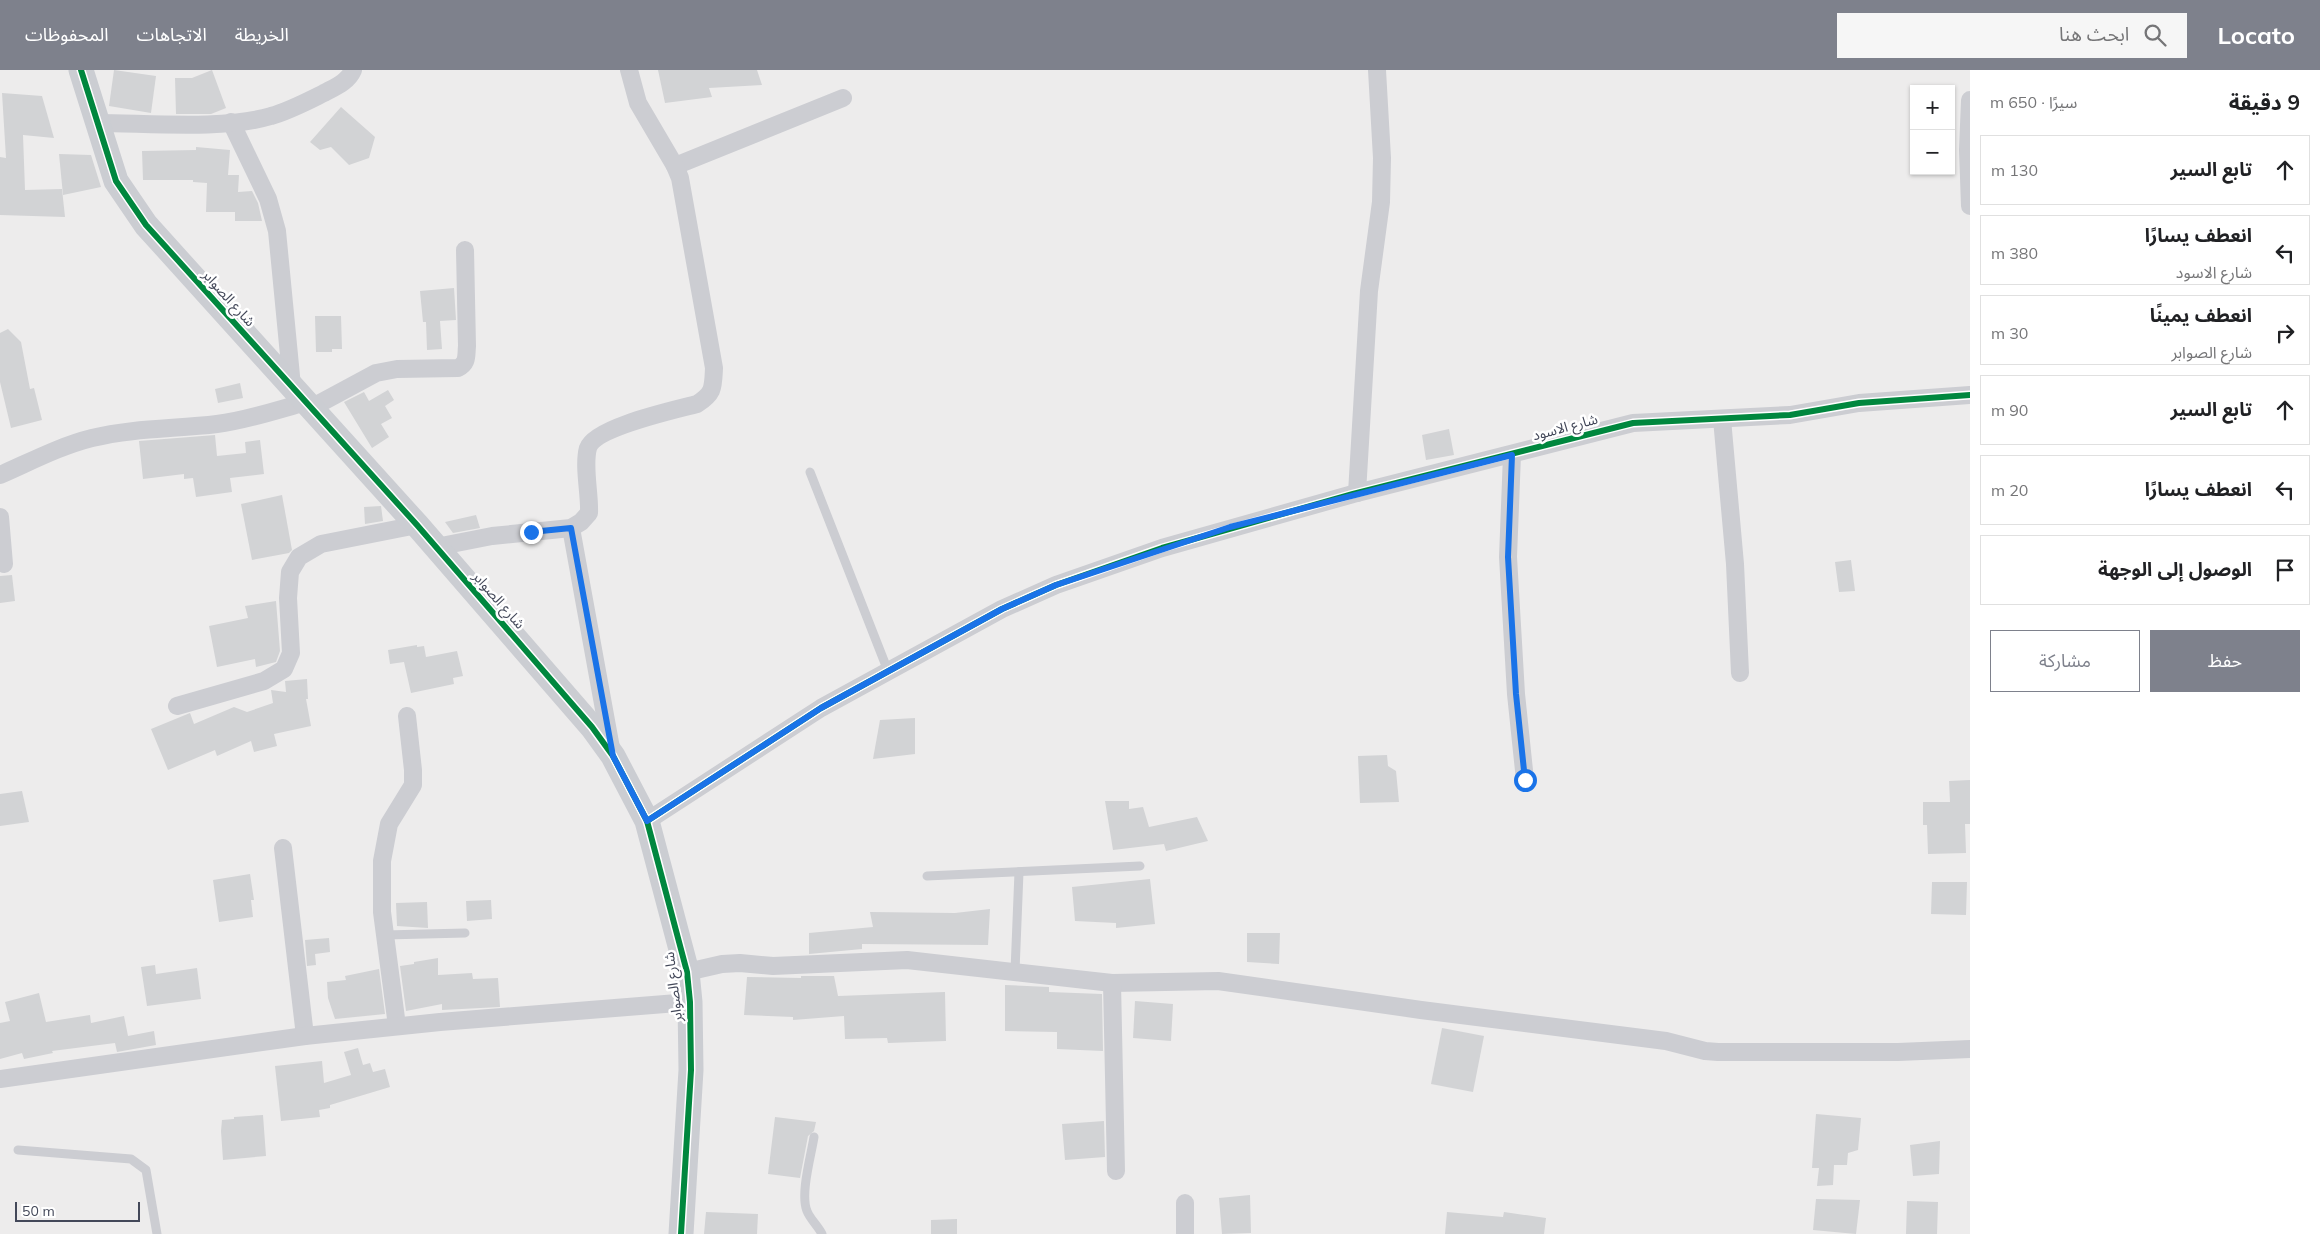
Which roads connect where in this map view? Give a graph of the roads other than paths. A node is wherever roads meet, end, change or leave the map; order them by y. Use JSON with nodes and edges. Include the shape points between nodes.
{"nodes":[{"id":1,"x":82,"y":70,"type":"edge"},
{"id":2,"x":353,"y":70,"type":"edge"},
{"id":3,"x":629,"y":70,"type":"edge"},
{"id":4,"x":1377,"y":70,"type":"edge"},
{"id":5,"x":843,"y":98,"type":"dead end"},
{"id":6,"x":1970,"y":100,"type":"edge"},
{"id":7,"x":231,"y":122,"type":"junction"},
{"id":8,"x":98,"y":123,"type":"junction"},
{"id":9,"x":675,"y":166,"type":"junction"},
{"id":10,"x":1970,"y":206,"type":"edge"},
{"id":11,"x":465,"y":250,"type":"dead end"},
{"id":12,"x":1970,"y":395,"type":"edge"},
{"id":13,"x":303,"y":398,"type":"junction"},
{"id":14,"x":1722,"y":419,"type":"junction"},
{"id":15,"x":1512,"y":455,"type":"junction"},
{"id":16,"x":810,"y":472,"type":"dead end"},
{"id":17,"x":0,"y":475,"type":"edge"},
{"id":18,"x":1357,"y":494,"type":"junction"},
{"id":19,"x":0,"y":517,"type":"edge"},
{"id":20,"x":417,"y":525,"type":"junction"},
{"id":21,"x":571,"y":528,"type":"junction"},
{"id":22,"x":436,"y":547,"type":"junction"},
{"id":23,"x":4,"y":564,"type":"dead end"},
{"id":24,"x":888,"y":671,"type":"junction"},
{"id":25,"x":1740,"y":673,"type":"dead end"},
{"id":26,"x":177,"y":706,"type":"dead end"},
{"id":27,"x":407,"y":716,"type":"dead end"},
{"id":28,"x":613,"y":756,"type":"junction"},
{"id":29,"x":1525,"y":780,"type":"dead end"},
{"id":30,"x":647,"y":821,"type":"junction"},
{"id":31,"x":283,"y":848,"type":"dead end"},
{"id":32,"x":1140,"y":866,"type":"dead end"},
{"id":33,"x":1019,"y":872,"type":"junction"},
{"id":34,"x":927,"y":876,"type":"dead end"},
{"id":35,"x":465,"y":933,"type":"dead end"},
{"id":36,"x":385,"y":935,"type":"junction"},
{"id":37,"x":1015,"y":970,"type":"junction"},
{"id":38,"x":687,"y":972,"type":"junction"},
{"id":39,"x":1112,"y":983,"type":"junction"},
{"id":40,"x":690,"y":1002,"type":"junction"},
{"id":41,"x":397,"y":1026,"type":"junction"},
{"id":42,"x":305,"y":1036,"type":"junction"},
{"id":43,"x":1970,"y":1049,"type":"edge"},
{"id":44,"x":0,"y":1079,"type":"edge"},
{"id":45,"x":814,"y":1137,"type":"dead end"},
{"id":46,"x":18,"y":1150,"type":"dead end"},
{"id":47,"x":1116,"y":1171,"type":"dead end"},
{"id":48,"x":1185,"y":1203,"type":"dead end"},
{"id":49,"x":157,"y":1234,"type":"edge"},
{"id":50,"x":681,"y":1234,"type":"edge"},
{"id":51,"x":822,"y":1234,"type":"edge"},
{"id":52,"x":1185,"y":1234,"type":"edge"}],
"edges":[{"from":1,"to":8,"type":"street","name":"شارع الصوابر"},
{"from":2,"to":7,"type":"street","via":[[342,84],[302,105],[269,117]]},
{"from":3,"to":9,"type":"street","via":[[642,110]]},
{"from":4,"to":18,"type":"street","via":[[1381,202],[1369,291]]},
{"from":5,"to":9,"type":"street"},
{"from":6,"to":10,"type":"street"},
{"from":7,"to":8,"type":"street"},
{"from":7,"to":13,"type":"street","via":[[265,192],[277,231]]},
{"from":8,"to":13,"type":"street","name":"شارع الصوابر","via":[[116,181],[146,225]]},
{"from":9,"to":21,"type":"street","via":[[680,178],[712,359],[713,386],[709,396],[697,404],[611,429],[596,438],[589,446],[587,457],[589,513]]},
{"from":11,"to":13,"type":"street","via":[[467,346],[463,365],[458,368],[398,369],[376,373]]},
{"from":12,"to":14,"type":"street","name":"شارع الاسود","via":[[1859,403],[1790,415]]},
{"from":13,"to":17,"type":"street","via":[[251,418],[220,424],[120,432],[91,438]]},
{"from":13,"to":20,"type":"street","name":"شارع الصوابر"},
{"from":14,"to":15,"type":"street","name":"شارع الاسود","via":[[1633,423]]},
{"from":14,"to":25,"type":"street","via":[[1735,564]]},
{"from":15,"to":18,"type":"street","name":"شارع الاسود"},
{"from":15,"to":29,"type":"street","via":[[1508,557]]},
{"from":16,"to":24,"type":"lane"},
{"from":18,"to":24,"type":"street","name":"شارع الاسود","via":[[1230,527],[1056,585],[1002,609]]},
{"from":19,"to":23,"type":"street"},
{"from":20,"to":22,"type":"street","name":"شارع الصوابر"},
{"from":20,"to":26,"type":"street","via":[[321,544],[298,558],[290,572],[291,652],[284,669],[264,681]]},
{"from":21,"to":22,"type":"street","via":[[492,536]]},
{"from":21,"to":28,"type":"street"},
{"from":22,"to":28,"type":"street","name":"شارع الصوابر","via":[[592,727]]},
{"from":24,"to":30,"type":"street","name":"شارع الاسود","via":[[821,708]]},
{"from":27,"to":36,"type":"street","via":[[413,785],[389,824],[382,861]]},
{"from":28,"to":30,"type":"street","name":"شارع الصوابر"},
{"from":30,"to":38,"type":"street","name":"شارع الصوابر"},
{"from":31,"to":42,"type":"street"},
{"from":32,"to":33,"type":"lane"},
{"from":33,"to":34,"type":"lane"},
{"from":33,"to":37,"type":"lane"},
{"from":35,"to":36,"type":"lane"},
{"from":36,"to":41,"type":"street"},
{"from":37,"to":38,"type":"street","via":[[908,960],[773,966],[740,963]]},
{"from":37,"to":39,"type":"street"},
{"from":38,"to":40,"type":"street","name":"شارع الصوابر"},
{"from":39,"to":43,"type":"street","via":[[1218,980],[1253,984],[1666,1042],[1705,1052]]},
{"from":39,"to":47,"type":"street"},
{"from":40,"to":41,"type":"street"},
{"from":40,"to":50,"type":"street","name":"شارع الصوابر","via":[[691,1070]]},
{"from":41,"to":42,"type":"street"},
{"from":42,"to":44,"type":"street"},
{"from":45,"to":51,"type":"lane","via":[[804,1200],[807,1213]]},
{"from":46,"to":49,"type":"lane","via":[[131,1159],[146,1170]]},
{"from":48,"to":52,"type":"street"}]}
